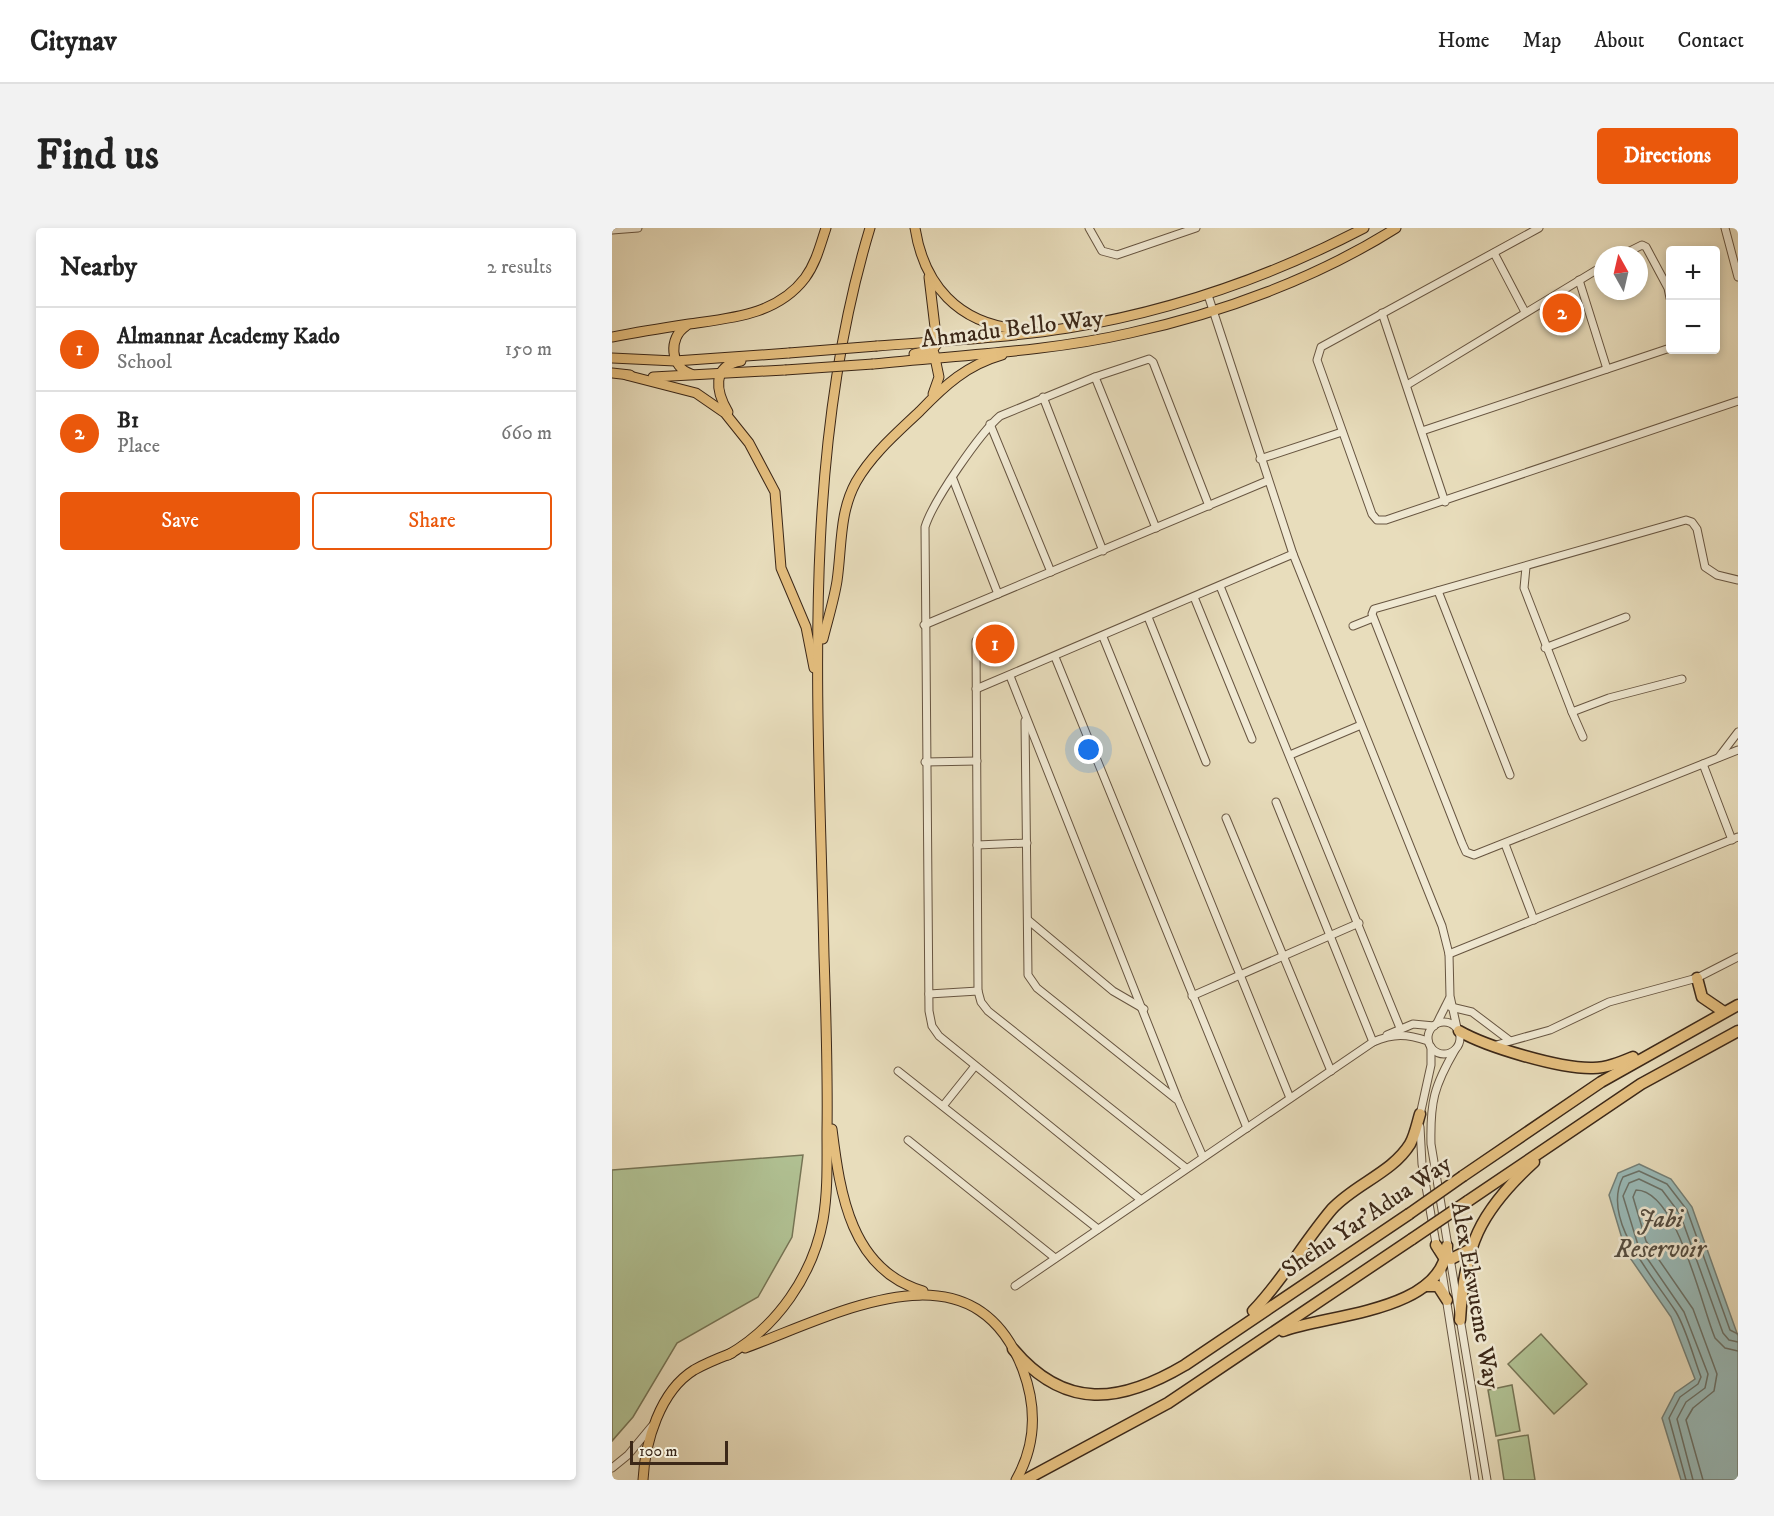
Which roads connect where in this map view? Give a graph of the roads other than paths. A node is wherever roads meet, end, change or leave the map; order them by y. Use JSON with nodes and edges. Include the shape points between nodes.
{"nodes":[{"id":1,"x":638,"y":228,"type":"edge"},
{"id":2,"x":826,"y":228,"type":"edge"},
{"id":3,"x":870,"y":228,"type":"edge"},
{"id":4,"x":915,"y":228,"type":"edge"},
{"id":5,"x":1089,"y":228,"type":"edge"},
{"id":6,"x":1195,"y":228,"type":"edge"},
{"id":7,"x":1364,"y":228,"type":"edge"},
{"id":8,"x":1396,"y":228,"type":"edge"},
{"id":9,"x":1539,"y":228,"type":"edge"},
{"id":10,"x":1725,"y":228,"type":"edge"},
{"id":11,"x":612,"y":230,"type":"edge"},
{"id":12,"x":1648,"y":252,"type":"edge"},
{"id":13,"x":1494,"y":253,"type":"junction"},
{"id":14,"x":1594,"y":271,"type":"edge"},
{"id":15,"x":928,"y":274,"type":"junction"},
{"id":16,"x":1738,"y":277,"type":"edge"},
{"id":17,"x":1580,"y":280,"type":"junction"},
{"id":18,"x":1666,"y":284,"type":"edge"},
{"id":19,"x":1208,"y":295,"type":"junction"},
{"id":20,"x":1214,"y":311,"type":"junction"},
{"id":21,"x":1525,"y":312,"type":"junction"},
{"id":22,"x":1382,"y":313,"type":"junction"},
{"id":23,"x":687,"y":324,"type":"junction"},
{"id":24,"x":1040,"y":332,"type":"junction"},
{"id":25,"x":612,"y":337,"type":"edge"},
{"id":26,"x":1036,"y":347,"type":"junction"},
{"id":27,"x":935,"y":350,"type":"junction"},
{"id":28,"x":1666,"y":350,"type":"edge"},
{"id":29,"x":778,"y":354,"type":"junction"},
{"id":30,"x":612,"y":358,"type":"edge"},
{"id":31,"x":675,"y":361,"type":"junction"},
{"id":32,"x":1607,"y":369,"type":"junction"},
{"id":33,"x":612,"y":373,"type":"edge"},
{"id":34,"x":626,"y":375,"type":"junction"},
{"id":35,"x":718,"y":375,"type":"junction"},
{"id":36,"x":702,"y":376,"type":"junction"},
{"id":37,"x":1095,"y":377,"type":"junction"},
{"id":38,"x":1407,"y":385,"type":"junction"},
{"id":39,"x":1043,"y":397,"type":"junction"},
{"id":40,"x":931,"y":399,"type":"junction"},
{"id":41,"x":1738,"y":401,"type":"edge"},
{"id":42,"x":732,"y":421,"type":"junction"},
{"id":43,"x":990,"y":424,"type":"junction"},
{"id":44,"x":1422,"y":431,"type":"junction"},
{"id":45,"x":1342,"y":432,"type":"junction"},
{"id":46,"x":1260,"y":459,"type":"junction"},
{"id":47,"x":953,"y":479,"type":"junction"},
{"id":48,"x":1268,"y":481,"type":"junction"},
{"id":49,"x":1445,"y":502,"type":"junction"},
{"id":50,"x":1209,"y":506,"type":"junction"},
{"id":51,"x":1155,"y":528,"type":"junction"},
{"id":52,"x":1103,"y":551,"type":"junction"},
{"id":53,"x":1293,"y":554,"type":"junction"},
{"id":54,"x":1526,"y":567,"type":"junction"},
{"id":55,"x":1051,"y":572,"type":"junction"},
{"id":56,"x":1738,"y":580,"type":"edge"},
{"id":57,"x":1220,"y":586,"type":"junction"},
{"id":58,"x":1438,"y":591,"type":"junction"},
{"id":59,"x":998,"y":594,"type":"junction"},
{"id":60,"x":1194,"y":597,"type":"junction"},
{"id":61,"x":1149,"y":617,"type":"junction"},
{"id":62,"x":1626,"y":617,"type":"dead end"},
{"id":63,"x":1373,"y":618,"type":"junction"},
{"id":64,"x":924,"y":624,"type":"junction"},
{"id":65,"x":1353,"y":626,"type":"dead end"},
{"id":66,"x":1103,"y":637,"type":"junction"},
{"id":67,"x":976,"y":641,"type":"dead end"},
{"id":68,"x":1545,"y":648,"type":"junction"},
{"id":69,"x":1055,"y":657,"type":"junction"},
{"id":70,"x":819,"y":659,"type":"junction"},
{"id":71,"x":1010,"y":676,"type":"junction"},
{"id":72,"x":1682,"y":679,"type":"dead end"},
{"id":73,"x":976,"y":689,"type":"junction"},
{"id":74,"x":1572,"y":712,"type":"junction"},
{"id":75,"x":819,"y":714,"type":"junction"},
{"id":76,"x":1025,"y":716,"type":"junction"},
{"id":77,"x":1361,"y":724,"type":"junction"},
{"id":78,"x":1738,"y":732,"type":"edge"},
{"id":79,"x":1583,"y":737,"type":"dead end"},
{"id":80,"x":1252,"y":739,"type":"dead end"},
{"id":81,"x":1738,"y":750,"type":"edge"},
{"id":82,"x":1290,"y":755,"type":"junction"},
{"id":83,"x":1719,"y":757,"type":"junction"},
{"id":84,"x":977,"y":761,"type":"junction"},
{"id":85,"x":926,"y":762,"type":"junction"},
{"id":86,"x":1206,"y":762,"type":"dead end"},
{"id":87,"x":1703,"y":764,"type":"junction"},
{"id":88,"x":1510,"y":775,"type":"dead end"},
{"id":89,"x":1276,"y":802,"type":"dead end"},
{"id":90,"x":1226,"y":818,"type":"dead end"},
{"id":91,"x":1735,"y":838,"type":"edge"},
{"id":92,"x":1027,"y":843,"type":"junction"},
{"id":93,"x":977,"y":844,"type":"junction"},
{"id":94,"x":1505,"y":844,"type":"junction"},
{"id":95,"x":1534,"y":920,"type":"junction"},
{"id":96,"x":1028,"y":921,"type":"junction"},
{"id":97,"x":1359,"y":923,"type":"junction"},
{"id":98,"x":1331,"y":935,"type":"junction"},
{"id":99,"x":1449,"y":954,"type":"junction"},
{"id":100,"x":1285,"y":956,"type":"junction"},
{"id":101,"x":1738,"y":957,"type":"edge"},
{"id":102,"x":1240,"y":976,"type":"junction"},
{"id":103,"x":1697,"y":978,"type":"junction"},
{"id":104,"x":978,"y":992,"type":"junction"},
{"id":105,"x":929,"y":994,"type":"junction"},
{"id":106,"x":1192,"y":996,"type":"junction"},
{"id":107,"x":1450,"y":996,"type":"junction"},
{"id":108,"x":1738,"y":1005,"type":"edge"},
{"id":109,"x":1451,"y":1007,"type":"junction"},
{"id":110,"x":1144,"y":1009,"type":"junction"},
{"id":111,"x":1724,"y":1012,"type":"junction"},
{"id":112,"x":1435,"y":1025,"type":"junction"},
{"id":113,"x":1400,"y":1028,"type":"junction"},
{"id":114,"x":1458,"y":1030,"type":"junction"},
{"id":115,"x":1738,"y":1031,"type":"edge"},
{"id":116,"x":1382,"y":1038,"type":"junction"},
{"id":117,"x":1675,"y":1039,"type":"junction"},
{"id":118,"x":1509,"y":1040,"type":"junction"},
{"id":119,"x":1373,"y":1042,"type":"junction"},
{"id":120,"x":1430,"y":1044,"type":"junction"},
{"id":121,"x":1492,"y":1046,"type":"junction"},
{"id":122,"x":1455,"y":1050,"type":"junction"},
{"id":123,"x":975,"y":1066,"type":"junction"},
{"id":124,"x":898,"y":1071,"type":"dead end"},
{"id":125,"x":1331,"y":1071,"type":"junction"},
{"id":126,"x":827,"y":1093,"type":"junction"},
{"id":127,"x":1290,"y":1098,"type":"junction"},
{"id":128,"x":1178,"y":1100,"type":"junction"},
{"id":129,"x":943,"y":1106,"type":"junction"},
{"id":130,"x":1420,"y":1114,"type":"junction"},
{"id":131,"x":1247,"y":1128,"type":"junction"},
{"id":132,"x":1562,"y":1135,"type":"junction"},
{"id":133,"x":908,"y":1140,"type":"dead end"},
{"id":134,"x":1203,"y":1157,"type":"junction"},
{"id":135,"x":1186,"y":1168,"type":"junction"},
{"id":136,"x":1140,"y":1199,"type":"junction"},
{"id":137,"x":1098,"y":1229,"type":"junction"},
{"id":138,"x":1471,"y":1249,"type":"junction"},
{"id":139,"x":1445,"y":1252,"type":"junction"},
{"id":140,"x":1055,"y":1258,"type":"junction"},
{"id":141,"x":1441,"y":1269,"type":"junction"},
{"id":142,"x":1014,"y":1286,"type":"dead end"},
{"id":143,"x":1424,"y":1286,"type":"junction"},
{"id":144,"x":934,"y":1295,"type":"junction"},
{"id":145,"x":1447,"y":1300,"type":"junction"},
{"id":146,"x":1460,"y":1320,"type":"junction"},
{"id":147,"x":1235,"y":1329,"type":"junction"},
{"id":148,"x":1265,"y":1339,"type":"junction"},
{"id":149,"x":1013,"y":1348,"type":"junction"},
{"id":150,"x":728,"y":1355,"type":"junction"},
{"id":151,"x":656,"y":1422,"type":"junction"},
{"id":152,"x":612,"y":1468,"type":"edge"},
{"id":153,"x":643,"y":1480,"type":"edge"},
{"id":154,"x":1016,"y":1480,"type":"edge"},
{"id":155,"x":1025,"y":1480,"type":"edge"},
{"id":156,"x":1475,"y":1480,"type":"edge"},
{"id":157,"x":1487,"y":1480,"type":"edge"}],
"edges":[{"from":1,"to":11,"type":"street"},
{"from":2,"to":23,"type":"main road","via":[[811,268],[783,299],[749,315]]},
{"from":3,"to":70,"type":"main road","via":[[848,316],[834,396],[824,495]]},
{"from":4,"to":15,"type":"main road"},
{"from":5,"to":6,"type":"street","via":[[1102,251],[1116,255]]},
{"from":7,"to":19,"type":"main road","name":"Ahmadu Bello Way","via":[[1316,253]]},
{"from":8,"to":20,"type":"main road","name":"Ahmadu Bello Way","via":[[1323,267]]},
{"from":9,"to":13,"type":"street"},
{"from":10,"to":16,"type":"street"},
{"from":12,"to":18,"type":"street"},
{"from":13,"to":21,"type":"street"},
{"from":13,"to":22,"type":"street"},
{"from":14,"to":17,"type":"street"},
{"from":15,"to":24,"type":"main road","via":[[949,300],[977,319],[1003,328]]},
{"from":15,"to":27,"type":"main road"},
{"from":17,"to":21,"type":"street"},
{"from":17,"to":32,"type":"street"},
{"from":19,"to":20,"type":"street"},
{"from":19,"to":24,"type":"main road","name":"Ahmadu Bello Way","via":[[1123,318]]},
{"from":20,"to":26,"type":"main road","name":"Ahmadu Bello Way","via":[[1129,334]]},
{"from":20,"to":46,"type":"street"},
{"from":21,"to":38,"type":"street"},
{"from":22,"to":38,"type":"street"},
{"from":22,"to":45,"type":"street","via":[[1321,347],[1318,354]]},
{"from":23,"to":25,"type":"main road"},
{"from":23,"to":31,"type":"main road","via":[[675,336]]},
{"from":24,"to":27,"type":"main road","name":"Ahmadu Bello Way"},
{"from":26,"to":27,"type":"main road","name":"Ahmadu Bello Way"},
{"from":26,"to":40,"type":"main road","via":[[975,364]]},
{"from":27,"to":29,"type":"main road","name":"Ahmadu Bello Way","bridge":true,"via":[[915,343]]},
{"from":27,"to":35,"type":"main road","bridge":true,"via":[[883,363]]},
{"from":27,"to":40,"type":"main road","via":[[939,377]]},
{"from":28,"to":32,"type":"street"},
{"from":29,"to":31,"type":"main road","name":"Ahmadu Bello Way"},
{"from":29,"to":35,"type":"main road","via":[[730,363]]},
{"from":30,"to":31,"type":"main road","name":"Ahmadu Bello Way"},
{"from":31,"to":36,"type":"main road","via":[[683,371]]},
{"from":32,"to":44,"type":"street"},
{"from":33,"to":34,"type":"main road"},
{"from":34,"to":36,"type":"main road"},
{"from":34,"to":42,"type":"main road","via":[[696,393]]},
{"from":35,"to":36,"type":"main road"},
{"from":35,"to":42,"type":"main road","via":[[721,399]]},
{"from":37,"to":39,"type":"street"},
{"from":37,"to":50,"type":"street","via":[[1144,359],[1153,362]]},
{"from":37,"to":51,"type":"street"},
{"from":38,"to":44,"type":"street"},
{"from":39,"to":43,"type":"street"},
{"from":39,"to":52,"type":"street"},
{"from":40,"to":70,"type":"main road","via":[[876,453],[854,485],[843,516],[837,582]]},
{"from":41,"to":49,"type":"street"},
{"from":42,"to":75,"type":"main road","via":[[762,464],[775,492],[781,568],[809,638]]},
{"from":43,"to":47,"type":"street"},
{"from":43,"to":55,"type":"street"},
{"from":44,"to":49,"type":"street"},
{"from":45,"to":46,"type":"street"},
{"from":45,"to":49,"type":"street","via":[[1377,520]]},
{"from":46,"to":48,"type":"street"},
{"from":47,"to":59,"type":"street"},
{"from":47,"to":64,"type":"street","via":[[925,527]]},
{"from":48,"to":50,"type":"street"},
{"from":48,"to":53,"type":"street"},
{"from":50,"to":51,"type":"street"},
{"from":51,"to":52,"type":"street"},
{"from":52,"to":55,"type":"street"},
{"from":53,"to":57,"type":"street"},
{"from":53,"to":77,"type":"street"},
{"from":54,"to":56,"type":"street","via":[[1686,520],[1697,529],[1705,567],[1717,575]]},
{"from":54,"to":58,"type":"street"},
{"from":54,"to":68,"type":"street","via":[[1524,588]]},
{"from":55,"to":59,"type":"street"},
{"from":57,"to":60,"type":"street"},
{"from":57,"to":82,"type":"street"},
{"from":58,"to":63,"type":"street","via":[[1374,609]]},
{"from":58,"to":88,"type":"street"},
{"from":59,"to":64,"type":"street"},
{"from":60,"to":61,"type":"street"},
{"from":60,"to":80,"type":"street"},
{"from":61,"to":66,"type":"street"},
{"from":61,"to":86,"type":"street"},
{"from":62,"to":68,"type":"street"},
{"from":63,"to":65,"type":"street"},
{"from":63,"to":94,"type":"street","via":[[1466,852],[1474,855]]},
{"from":64,"to":85,"type":"street"},
{"from":66,"to":69,"type":"street"},
{"from":66,"to":102,"type":"street"},
{"from":67,"to":73,"type":"street"},
{"from":68,"to":74,"type":"street"},
{"from":69,"to":71,"type":"street"},
{"from":69,"to":106,"type":"street"},
{"from":70,"to":75,"type":"main road"},
{"from":71,"to":73,"type":"street"},
{"from":71,"to":76,"type":"street"},
{"from":72,"to":74,"type":"street"},
{"from":73,"to":84,"type":"street"},
{"from":74,"to":79,"type":"street"},
{"from":75,"to":126,"type":"main road"},
{"from":76,"to":92,"type":"street"},
{"from":76,"to":110,"type":"street"},
{"from":77,"to":82,"type":"street"},
{"from":77,"to":99,"type":"street","via":[[1442,926]]},
{"from":78,"to":83,"type":"street"},
{"from":81,"to":83,"type":"street"},
{"from":82,"to":97,"type":"street"},
{"from":83,"to":87,"type":"street"},
{"from":84,"to":85,"type":"street"},
{"from":84,"to":93,"type":"street"},
{"from":85,"to":105,"type":"street"},
{"from":87,"to":91,"type":"street"},
{"from":87,"to":94,"type":"street"},
{"from":89,"to":98,"type":"street"},
{"from":90,"to":100,"type":"street"},
{"from":91,"to":95,"type":"street"},
{"from":92,"to":93,"type":"street"},
{"from":92,"to":96,"type":"street"},
{"from":93,"to":104,"type":"street"},
{"from":94,"to":95,"type":"street"},
{"from":95,"to":99,"type":"street"},
{"from":96,"to":110,"type":"street","via":[[1113,991]]},
{"from":96,"to":128,"type":"street","via":[[1026,966],[1031,982]]},
{"from":97,"to":98,"type":"street"},
{"from":97,"to":113,"type":"street"},
{"from":98,"to":100,"type":"street"},
{"from":98,"to":119,"type":"street"},
{"from":99,"to":107,"type":"street"},
{"from":100,"to":102,"type":"street"},
{"from":100,"to":125,"type":"street"},
{"from":101,"to":103,"type":"street"},
{"from":102,"to":106,"type":"street"},
{"from":102,"to":127,"type":"street"},
{"from":103,"to":111,"type":"highway","via":[[1702,997]]},
{"from":103,"to":118,"type":"street","via":[[1609,1002],[1550,1030]]},
{"from":104,"to":105,"type":"street"},
{"from":104,"to":135,"type":"street","via":[[988,1011]]},
{"from":105,"to":123,"type":"street","via":[[932,1026]]},
{"from":106,"to":131,"type":"street"},
{"from":107,"to":109,"type":"street"},
{"from":107,"to":112,"type":"street"},
{"from":108,"to":111,"type":"highway","name":"Shehu Yar'Adua Way"},
{"from":109,"to":114,"type":"street"},
{"from":109,"to":118,"type":"street","via":[[1472,1012]]},
{"from":110,"to":128,"type":"street"},
{"from":111,"to":117,"type":"highway","name":"Shehu Yar'Adua Way"},
{"from":112,"to":113,"type":"street","via":[[1423,1023]]},
{"from":112,"to":114,"type":"street","via":[[1445,1022]]},
{"from":112,"to":120,"type":"street"},
{"from":113,"to":116,"type":"street"},
{"from":114,"to":121,"type":"highway"},
{"from":114,"to":122,"type":"street","via":[[1460,1040]]},
{"from":115,"to":132,"type":"highway","name":"Shehu Yar'Adua Way","via":[[1641,1084]]},
{"from":116,"to":119,"type":"street"},
{"from":116,"to":120,"type":"street","via":[[1407,1034]]},
{"from":117,"to":121,"type":"highway","via":[[1618,1063],[1594,1068],[1567,1066]]},
{"from":117,"to":147,"type":"highway","name":"Shehu Yar'Adua Way","bridge":true,"via":[[1601,1082]]},
{"from":118,"to":121,"type":"street"},
{"from":119,"to":125,"type":"street"},
{"from":120,"to":122,"type":"street","via":[[1440,1054]]},
{"from":120,"to":130,"type":"street","name":"Alex Ekwueme Way","via":[[1431,1065]]},
{"from":122,"to":139,"type":"street","name":"Alex Ekwueme Way","via":[[1441,1071],[1431,1121]]},
{"from":123,"to":129,"type":"street"},
{"from":123,"to":136,"type":"street"},
{"from":124,"to":129,"type":"street"},
{"from":125,"to":127,"type":"street"},
{"from":126,"to":144,"type":"main road","via":[[839,1185],[860,1240],[874,1262],[891,1277]]},
{"from":126,"to":150,"type":"main road","via":[[826,1187],[823,1220],[814,1250],[802,1278],[776,1316],[748,1343]]},
{"from":127,"to":131,"type":"street"},
{"from":128,"to":134,"type":"street"},
{"from":129,"to":137,"type":"street"},
{"from":130,"to":139,"type":"street","name":"Alex Ekwueme Way","via":[[1420,1146]]},
{"from":130,"to":147,"type":"highway","via":[[1411,1141],[1400,1156],[1334,1208],[1278,1285]]},
{"from":131,"to":134,"type":"street"},
{"from":132,"to":138,"type":"highway","via":[[1492,1204]]},
{"from":132,"to":148,"type":"highway","name":"Shehu Yar'Adua Way","bridge":true},
{"from":133,"to":140,"type":"street"},
{"from":134,"to":135,"type":"street"},
{"from":135,"to":136,"type":"street"},
{"from":136,"to":137,"type":"street"},
{"from":137,"to":140,"type":"street"},
{"from":138,"to":139,"type":"highway","via":[[1461,1256]]},
{"from":138,"to":146,"type":"highway","via":[[1464,1274]]},
{"from":139,"to":141,"type":"highway"},
{"from":139,"to":141,"type":"street","name":"Alex Ekwueme Way"},
{"from":139,"to":146,"type":"street","name":"Alex Ekwueme Way"},
{"from":140,"to":142,"type":"street"},
{"from":141,"to":143,"type":"highway"},
{"from":141,"to":145,"type":"street","name":"Alex Ekwueme Way"},
{"from":143,"to":145,"type":"highway","via":[[1438,1286]]},
{"from":143,"to":148,"type":"highway","via":[[1379,1308],[1297,1327]]},
{"from":144,"to":149,"type":"main road","via":[[979,1311]]},
{"from":144,"to":150,"type":"main road","via":[[902,1295],[874,1302]]},
{"from":145,"to":156,"type":"street","name":"Alex Ekwueme Way"},
{"from":146,"to":157,"type":"street","name":"Alex Ekwueme Way"},
{"from":147,"to":149,"type":"highway","name":"Shehu Yar'Adua Way","via":[[1165,1377],[1137,1389],[1111,1394],[1094,1395],[1062,1388],[1036,1373]]},
{"from":148,"to":155,"type":"highway","name":"Shehu Yar'Adua Way","via":[[1168,1403]]},
{"from":149,"to":154,"type":"main road","via":[[1028,1387],[1033,1419],[1028,1453]]},
{"from":150,"to":151,"type":"main road","via":[[684,1378]]},
{"from":151,"to":152,"type":"street"},
{"from":151,"to":153,"type":"main road"}]}
